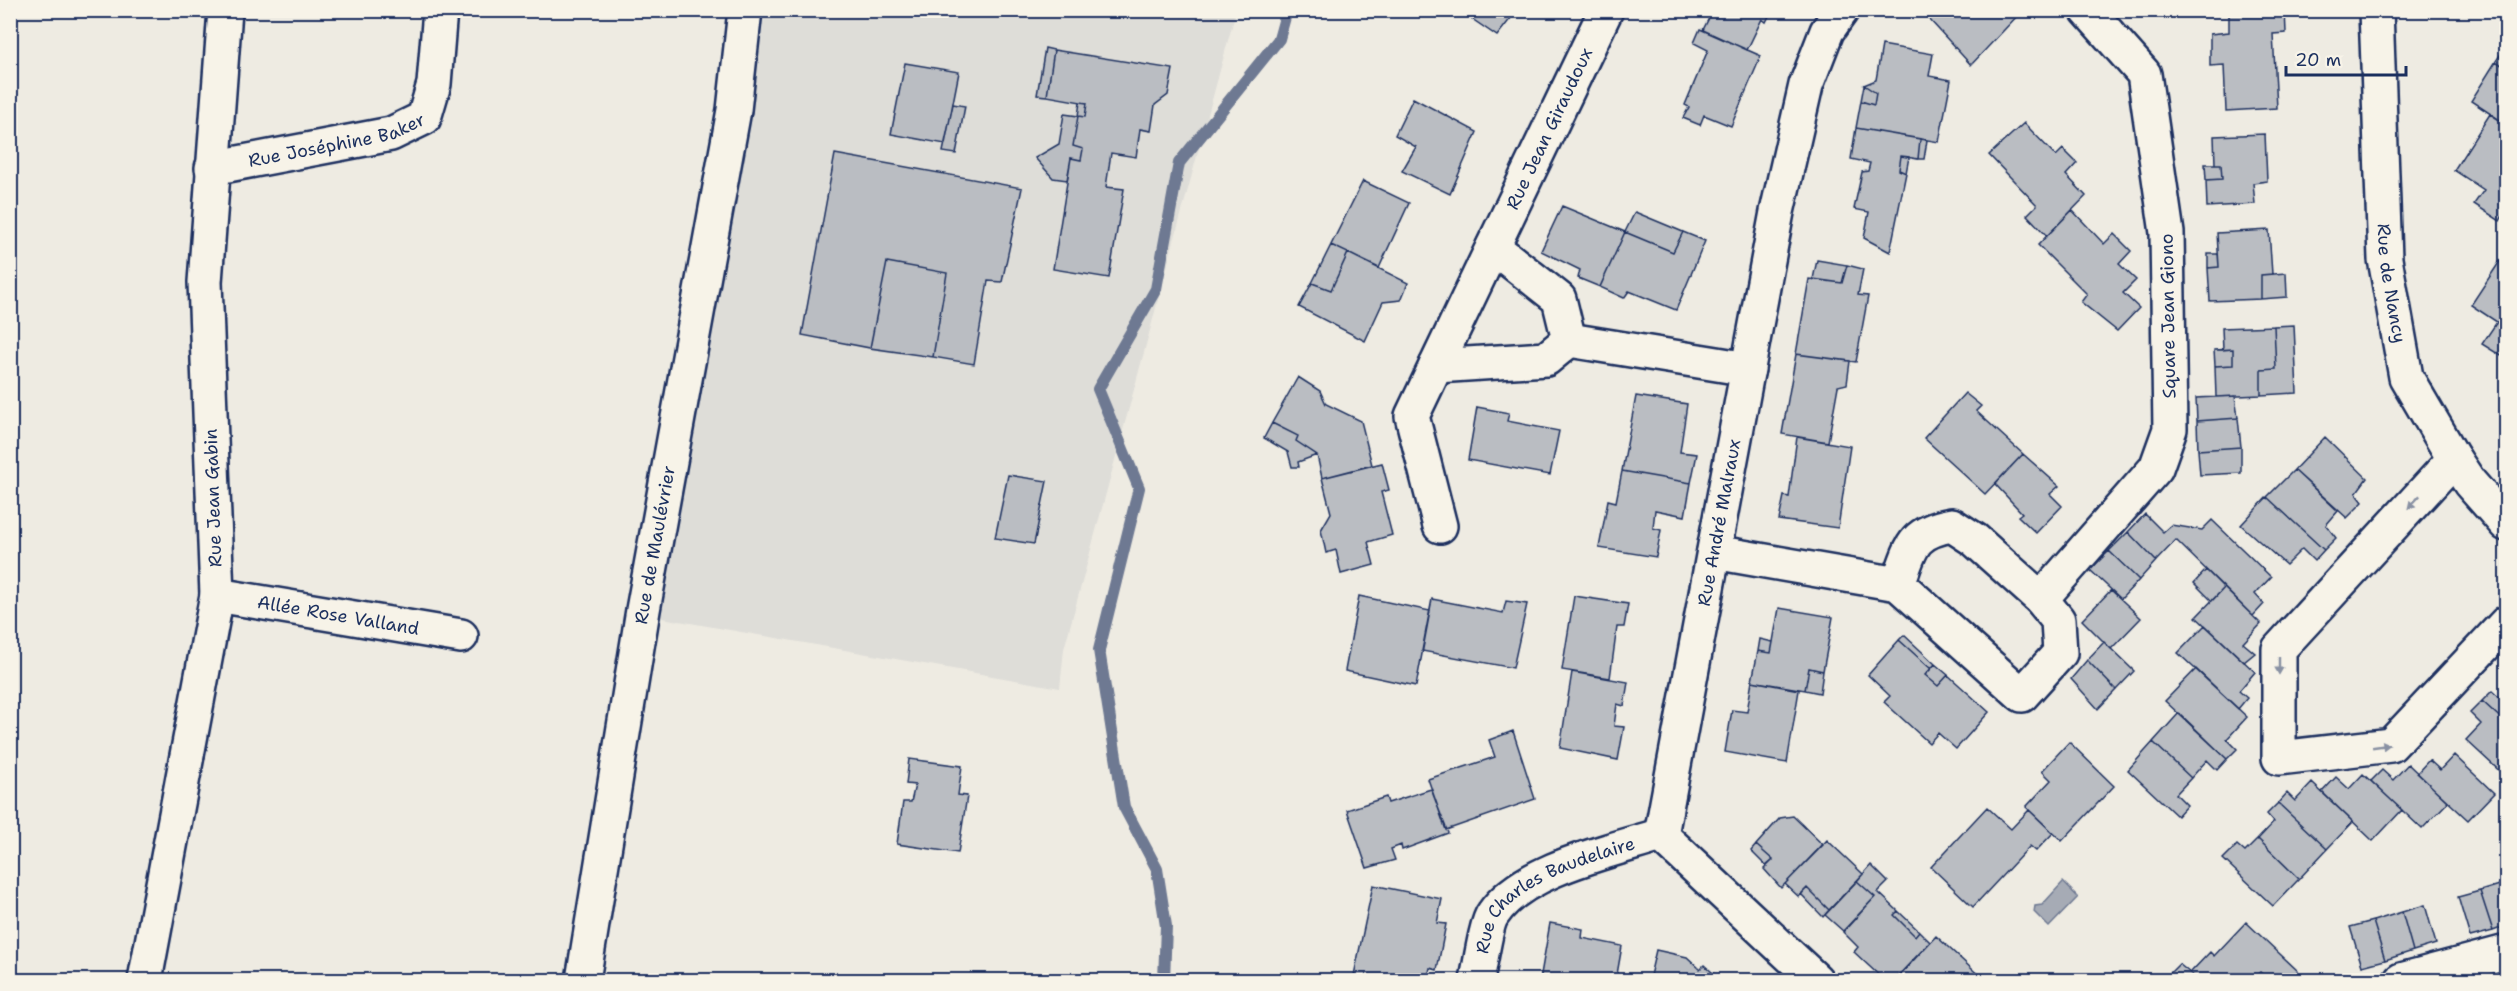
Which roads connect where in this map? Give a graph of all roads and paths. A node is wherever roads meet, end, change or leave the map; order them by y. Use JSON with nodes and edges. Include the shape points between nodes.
{"nodes":[{"id":1,"x":225,"y":10,"type":"edge"},
{"id":2,"x":440,"y":10,"type":"edge"},
{"id":3,"x":745,"y":10,"type":"edge"},
{"id":4,"x":762,"y":10,"type":"edge"},
{"id":5,"x":1606,"y":10,"type":"edge"},
{"id":6,"x":1842,"y":10,"type":"edge"},
{"id":7,"x":2087,"y":10,"type":"edge"},
{"id":8,"x":2376,"y":10,"type":"edge"},
{"id":9,"x":734,"y":110,"type":"junction"},
{"id":10,"x":212,"y":168,"type":"junction"},
{"id":11,"x":1493,"y":246,"type":"junction"},
{"id":12,"x":1569,"y":339,"type":"junction"},
{"id":13,"x":1436,"y":366,"type":"junction"},
{"id":14,"x":1748,"y":369,"type":"junction"},
{"id":15,"x":2454,"y":459,"type":"junction"},
{"id":16,"x":2506,"y":524,"type":"edge"},
{"id":17,"x":1440,"y":526,"type":"dead end"},
{"id":18,"x":1714,"y":552,"type":"junction"},
{"id":19,"x":1898,"y":584,"type":"junction"},
{"id":20,"x":217,"y":595,"type":"junction"},
{"id":21,"x":2041,"y":599,"type":"junction"},
{"id":22,"x":2506,"y":623,"type":"edge"},
{"id":23,"x":461,"y":636,"type":"dead end"},
{"id":24,"x":1661,"y":835,"type":"junction"},
{"id":25,"x":2506,"y":952,"type":"edge"},
{"id":26,"x":145,"y":981,"type":"edge"},
{"id":27,"x":583,"y":981,"type":"edge"},
{"id":28,"x":1477,"y":981,"type":"edge"},
{"id":29,"x":1816,"y":981,"type":"edge"},
{"id":30,"x":2401,"y":981,"type":"edge"}],
"edges":[{"from":1,"to":10,"type":"street","name":"Rue Jean Gabin"},
{"from":2,"to":10,"type":"street","name":"Rue Joséphine Baker","via":[[434,84],[424,118],[391,134]]},
{"from":3,"to":9,"type":"street","name":"Rue de Maulévrier"},
{"from":4,"to":9,"type":"street","name":"Rue de Maulévrier"},
{"from":5,"to":11,"type":"street","name":"Rue Jean Giraudoux"},
{"from":6,"to":14,"type":"street","name":"Rue André Malraux","via":[[1827,31],[1806,85],[1777,212]]},
{"from":7,"to":21,"type":"street","name":"Square Jean Giono","via":[[2144,74],[2167,233],[2170,429],[2156,468]]},
{"from":8,"to":15,"type":"street","name":"Rue de Nancy","via":[[2385,259],[2406,377]]},
{"from":9,"to":27,"type":"street","name":"Rue de Maulévrier","via":[[643,610]]},
{"from":10,"to":20,"type":"street","name":"Rue Jean Gabin","via":[[205,282]]},
{"from":11,"to":12,"type":"street","via":[[1559,299]]},
{"from":11,"to":13,"type":"street","name":"Rue Jean Giraudoux"},
{"from":12,"to":13,"type":"street","via":[[1546,359]]},
{"from":12,"to":14,"type":"street"},
{"from":13,"to":17,"type":"street","name":"Rue Jean Giraudoux","via":[[1412,416]]},
{"from":14,"to":18,"type":"street","name":"Rue André Malraux"},
{"from":15,"to":16,"type":"street","name":"Rue de Nancy"},
{"from":15,"to":22,"type":"street","one_way":true,"via":[[2279,649],[2278,758],[2391,745]]},
{"from":18,"to":19,"type":"street"},
{"from":18,"to":24,"type":"street","name":"Rue André Malraux"},
{"from":19,"to":21,"type":"street","via":[[1913,544],[1929,529],[1952,525],[1975,540]]},
{"from":19,"to":21,"type":"street","via":[[2022,695],[2060,653],[2058,620]]},
{"from":20,"to":23,"type":"street","name":"Allée Rose Valland"},
{"from":20,"to":26,"type":"street","name":"Rue Jean Gabin"},
{"from":24,"to":28,"type":"street","name":"Rue Charles Baudelaire","via":[[1562,867],[1518,888],[1491,915]]},
{"from":24,"to":29,"type":"street"},
{"from":25,"to":30,"type":"street"}]}
